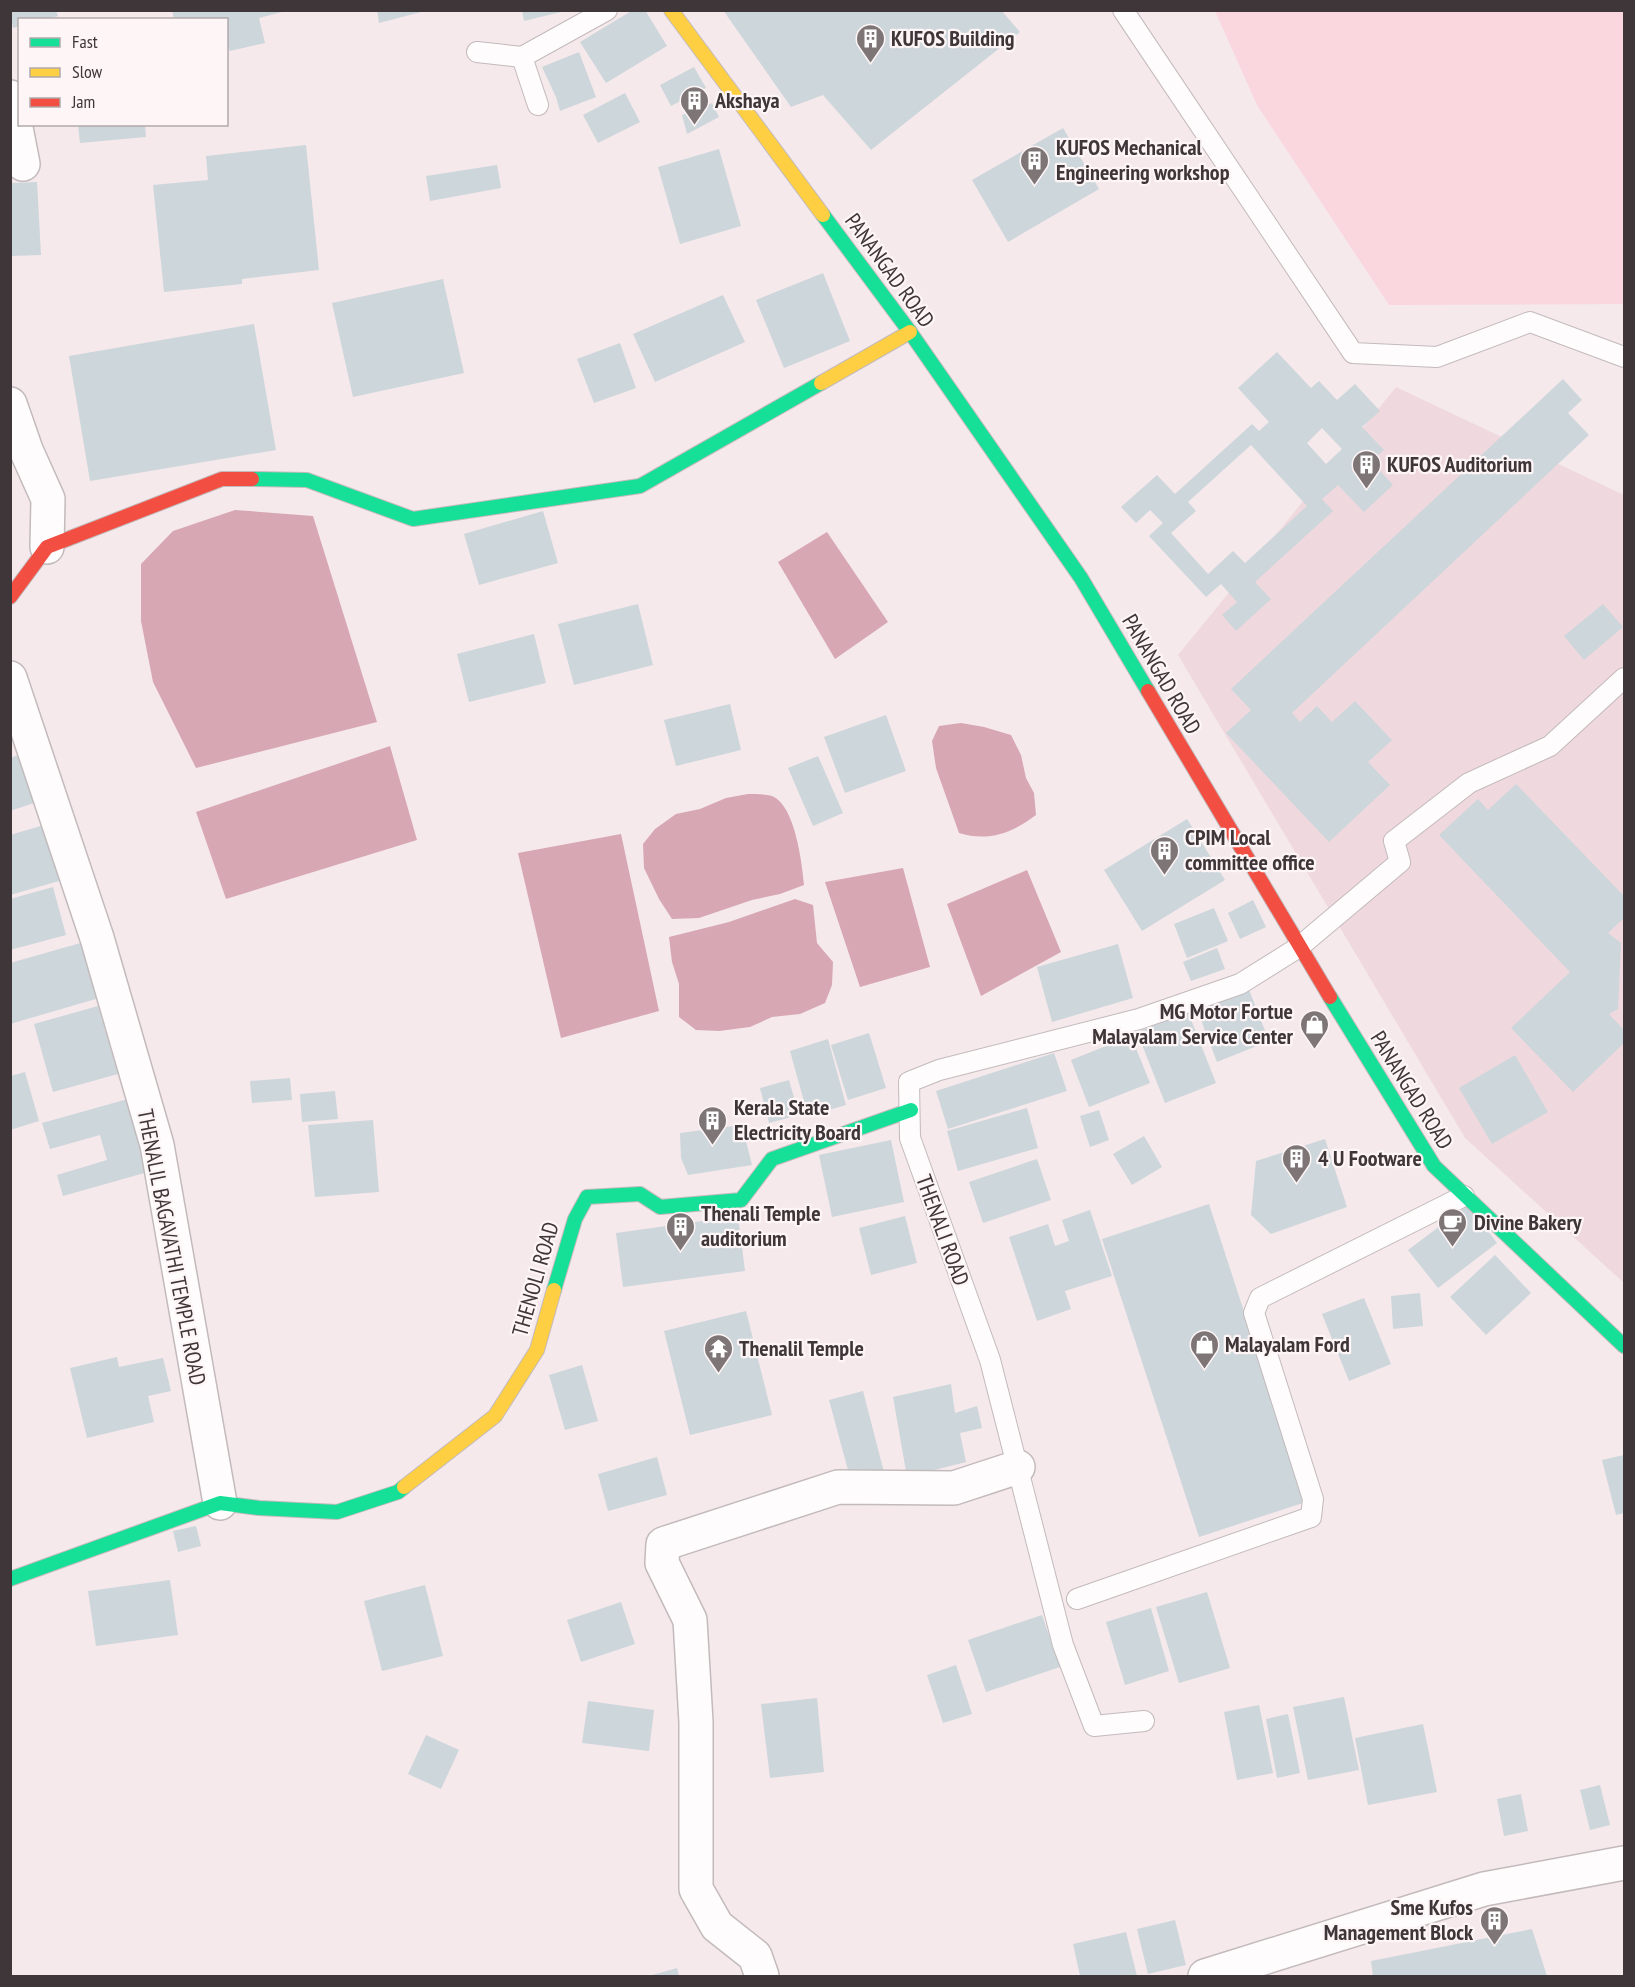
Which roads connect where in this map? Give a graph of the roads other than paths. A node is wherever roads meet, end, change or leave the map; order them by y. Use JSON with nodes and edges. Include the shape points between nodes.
{"nodes":[{"id":1,"x":608,"y":10,"type":"edge"},
{"id":2,"x":671,"y":10,"type":"edge"},
{"id":3,"x":1123,"y":10,"type":"edge"},
{"id":4,"x":477,"y":52,"type":"dead end"},
{"id":5,"x":522,"y":57,"type":"junction"},
{"id":6,"x":10,"y":97,"type":"edge"},
{"id":7,"x":538,"y":105,"type":"dead end"},
{"id":8,"x":23,"y":164,"type":"dead end"},
{"id":9,"x":910,"y":332,"type":"junction"},
{"id":10,"x":1624,"y":357,"type":"edge"},
{"id":11,"x":10,"y":404,"type":"edge"},
{"id":12,"x":47,"y":547,"type":"junction"},
{"id":13,"x":10,"y":597,"type":"edge"},
{"id":14,"x":10,"y":678,"type":"edge"},
{"id":15,"x":1624,"y":678,"type":"edge"},
{"id":16,"x":1299,"y":947,"type":"junction"},
{"id":17,"x":911,"y":1110,"type":"junction"},
{"id":18,"x":1464,"y":1196,"type":"junction"},
{"id":19,"x":1624,"y":1346,"type":"edge"},
{"id":20,"x":1018,"y":1467,"type":"junction"},
{"id":21,"x":220,"y":1503,"type":"junction"},
{"id":22,"x":10,"y":1579,"type":"edge"},
{"id":23,"x":1077,"y":1599,"type":"dead end"},
{"id":24,"x":1144,"y":1721,"type":"dead end"},
{"id":25,"x":1624,"y":1863,"type":"edge"},
{"id":26,"x":762,"y":1977,"type":"edge"},
{"id":27,"x":1205,"y":1977,"type":"edge"}],
"edges":[{"from":1,"to":5,"type":"lane"},
{"from":2,"to":9,"type":"street","name":"PANANGAD ROAD"},
{"from":3,"to":10,"type":"lane","via":[[1353,353],[1437,357],[1530,322]]},
{"from":4,"to":5,"type":"lane"},
{"from":5,"to":7,"type":"lane"},
{"from":6,"to":8,"type":"street"},
{"from":9,"to":12,"type":"street","via":[[640,486],[413,519],[308,480],[222,479]]},
{"from":9,"to":16,"type":"street","name":"PANANGAD ROAD","via":[[1081,578]]},
{"from":11,"to":12,"type":"street","via":[[48,499]]},
{"from":12,"to":13,"type":"street"},
{"from":14,"to":21,"type":"street","name":"THENALIL BAGAVATHI TEMPLE ROAD","via":[[97,938],[157,1145]]},
{"from":15,"to":16,"type":"lane","via":[[1550,746],[1469,783],[1394,841],[1400,862]]},
{"from":16,"to":17,"type":"lane","name":"THENALI ROAD","via":[[1240,984],[1138,1019],[939,1070],[909,1082]]},
{"from":16,"to":18,"type":"street","name":"PANANGAD ROAD","via":[[1434,1167]]},
{"from":17,"to":20,"type":"lane","name":"THENALI ROAD","via":[[910,1138],[990,1360]]},
{"from":17,"to":21,"type":"street","name":"THENOLI ROAD","via":[[772,1159],[741,1200],[660,1207],[640,1194],[587,1197],[574,1218],[537,1350],[495,1416],[398,1492],[347,1509],[337,1512]]},
{"from":18,"to":19,"type":"street","name":"PANANGAD ROAD"},
{"from":18,"to":23,"type":"lane","via":[[1260,1298],[1254,1313],[1313,1499],[1311,1517]]},
{"from":20,"to":24,"type":"lane","name":"THENALI ROAD","via":[[1064,1645],[1094,1726]]},
{"from":20,"to":26,"type":"street","via":[[954,1488],[838,1487],[663,1544],[662,1563],[690,1620],[696,1722],[696,1889],[717,1926],[754,1956]]},
{"from":21,"to":22,"type":"street"},
{"from":25,"to":27,"type":"street","via":[[1484,1889]]}]}
